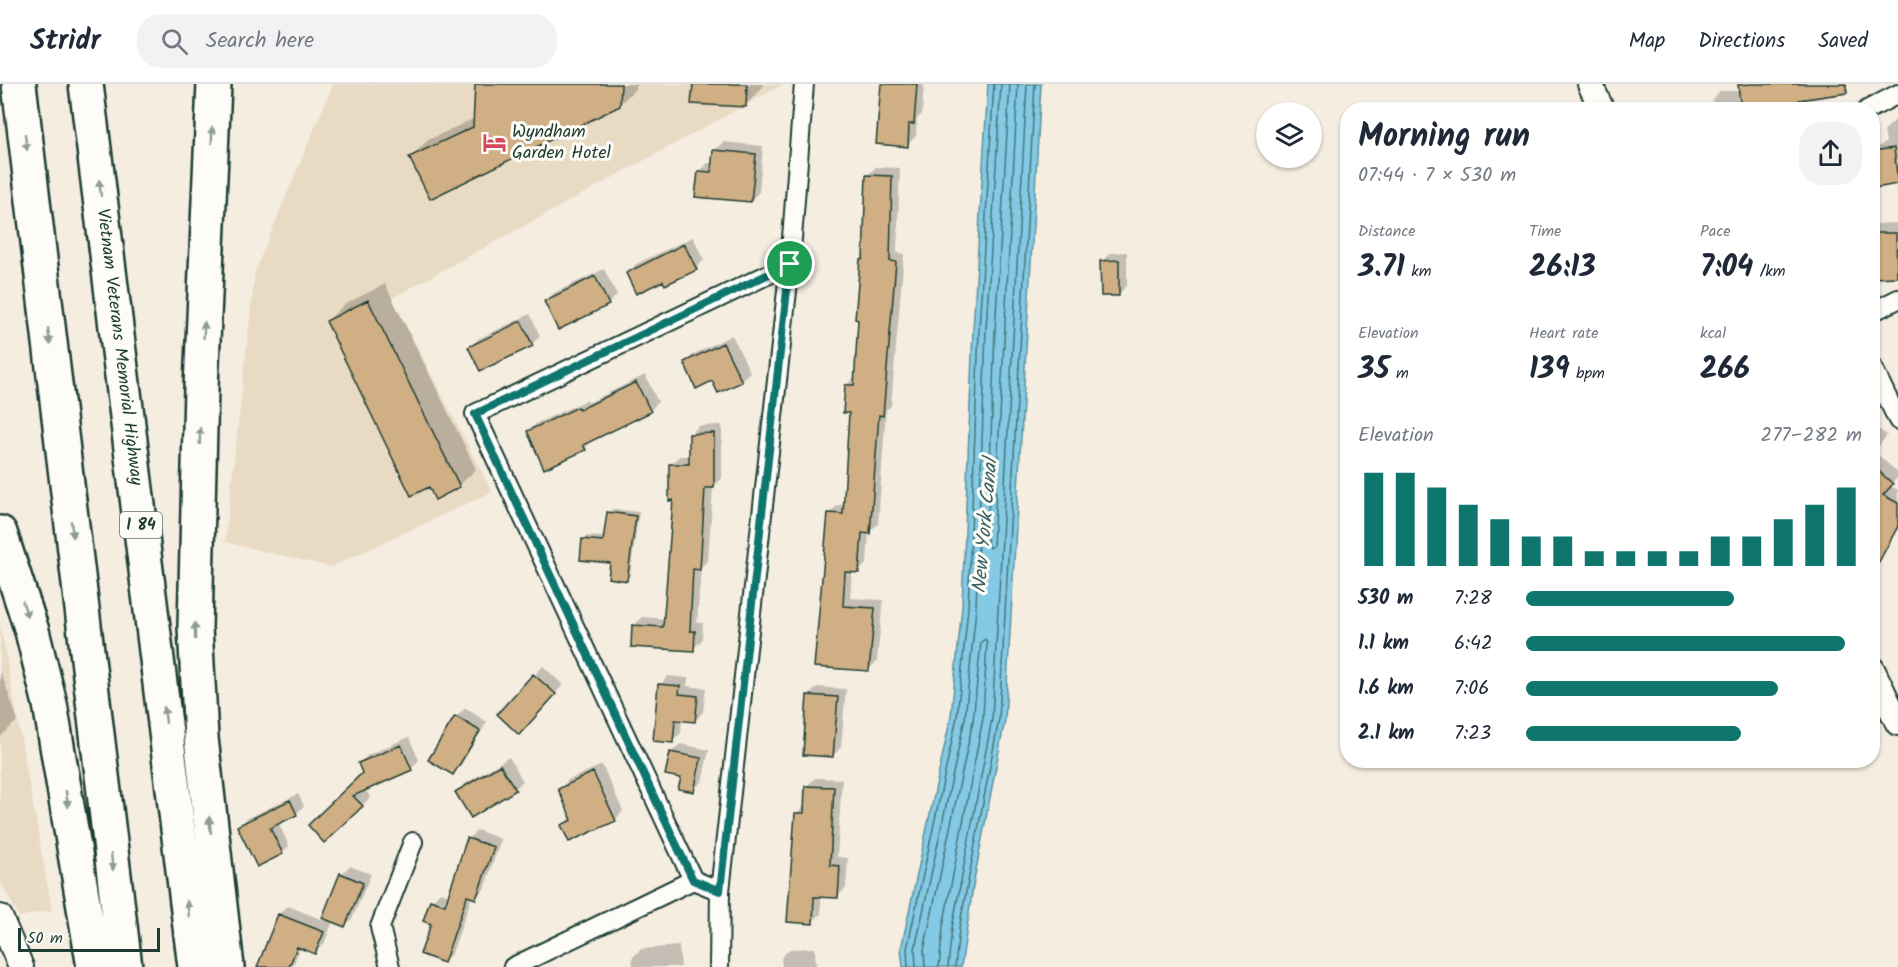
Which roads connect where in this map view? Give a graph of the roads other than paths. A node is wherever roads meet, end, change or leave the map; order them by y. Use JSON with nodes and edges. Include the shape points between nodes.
{"nodes":[{"id":1,"x":19,"y":84,"type":"edge"},
{"id":2,"x":86,"y":84,"type":"edge"},
{"id":3,"x":214,"y":84,"type":"edge"},
{"id":4,"x":804,"y":84,"type":"edge"},
{"id":5,"x":1590,"y":84,"type":"edge"},
{"id":6,"x":1898,"y":94,"type":"edge"},
{"id":7,"x":1598,"y":102,"type":"edge"},
{"id":8,"x":1880,"y":103,"type":"edge"},
{"id":9,"x":790,"y":264,"type":"junction"},
{"id":10,"x":1898,"y":299,"type":"edge"},
{"id":11,"x":1880,"y":308,"type":"edge"},
{"id":12,"x":1880,"y":383,"type":"edge"},
{"id":13,"x":1898,"y":420,"type":"edge"},
{"id":14,"x":0,"y":533,"type":"edge"},
{"id":15,"x":1880,"y":686,"type":"edge"},
{"id":16,"x":1898,"y":723,"type":"edge"},
{"id":17,"x":413,"y":842,"type":"dead end"},
{"id":18,"x":693,"y":880,"type":"junction"},
{"id":19,"x":720,"y":891,"type":"junction"},
{"id":20,"x":0,"y":917,"type":"edge"},
{"id":21,"x":21,"y":967,"type":"edge"},
{"id":22,"x":94,"y":967,"type":"edge"},
{"id":23,"x":125,"y":967,"type":"edge"},
{"id":24,"x":195,"y":967,"type":"edge"},
{"id":25,"x":227,"y":967,"type":"edge"},
{"id":26,"x":390,"y":967,"type":"edge"},
{"id":27,"x":513,"y":967,"type":"edge"},
{"id":28,"x":719,"y":967,"type":"edge"}],
"edges":[{"from":1,"to":23,"type":"highway","one_way":true},
{"from":24,"to":2,"type":"highway","name":"Vietnam Veterans Memorial Highway","number":"I 84","one_way":true},
{"from":25,"to":3,"type":"highway","one_way":true,"via":[[201,738],[195,627]]},
{"from":4,"to":9,"type":"street"},
{"from":5,"to":7,"type":"street"},
{"from":6,"to":8,"type":"street"},
{"from":9,"to":18,"type":"street","via":[[475,414]]},
{"from":9,"to":19,"type":"street"},
{"from":10,"to":11,"type":"street"},
{"from":12,"to":13,"type":"street"},
{"from":14,"to":22,"type":"highway","one_way":true,"via":[[32,631],[50,704]]},
{"from":15,"to":16,"type":"street"},
{"from":17,"to":26,"type":"street","via":[[380,927]]},
{"from":18,"to":19,"type":"street"},
{"from":18,"to":27,"type":"street"},
{"from":19,"to":28,"type":"street"},
{"from":20,"to":21,"type":"street"}]}
